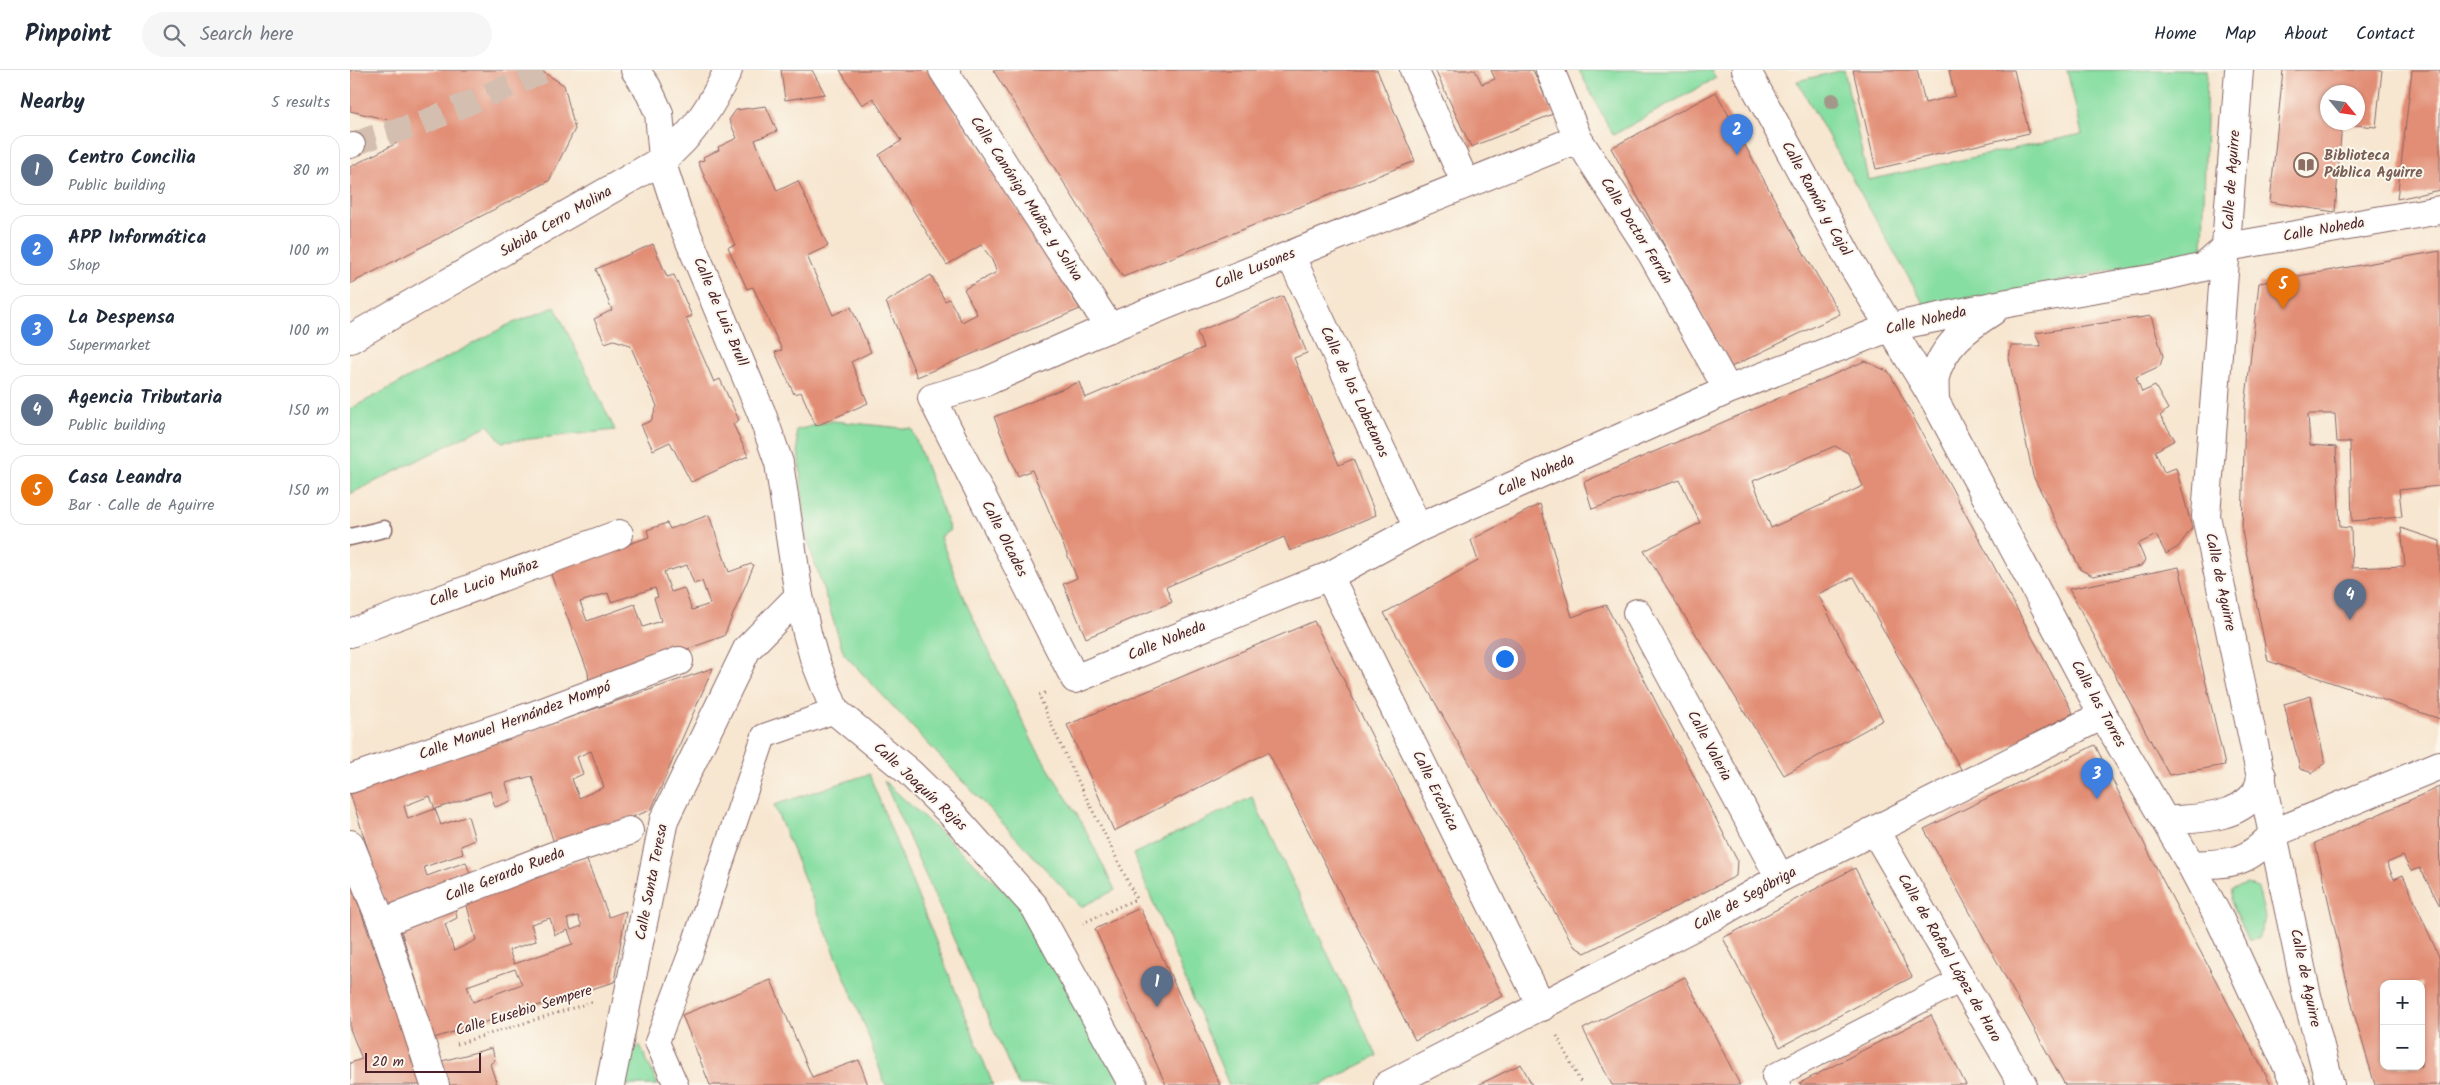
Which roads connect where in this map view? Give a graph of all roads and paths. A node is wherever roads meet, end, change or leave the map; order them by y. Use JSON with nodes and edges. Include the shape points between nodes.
{"nodes":[{"id":1,"x":635,"y":70,"type":"edge"},
{"id":2,"x":728,"y":70,"type":"edge"},
{"id":3,"x":943,"y":70,"type":"edge"},
{"id":4,"x":1414,"y":70,"type":"edge"},
{"id":5,"x":1550,"y":70,"type":"edge"},
{"id":6,"x":1746,"y":70,"type":"edge"},
{"id":7,"x":2239,"y":70,"type":"edge"},
{"id":8,"x":1578,"y":139,"type":"junction"},
{"id":9,"x":662,"y":160,"type":"junction"},
{"id":10,"x":1466,"y":184,"type":"junction"},
{"id":11,"x":2440,"y":210,"type":"edge"},
{"id":12,"x":2227,"y":247,"type":"junction"},
{"id":13,"x":1290,"y":255,"type":"junction"},
{"id":14,"x":2008,"y":303,"type":"junction"},
{"id":15,"x":1891,"y":327,"type":"junction"},
{"id":16,"x":1110,"y":328,"type":"junction"},
{"id":17,"x":350,"y":339,"type":"edge"},
{"id":18,"x":1728,"y":390,"type":"junction"},
{"id":19,"x":932,"y":398,"type":"joint"},
{"id":20,"x":1935,"y":401,"type":"junction"},
{"id":21,"x":779,"y":463,"type":"joint"},
{"id":22,"x":1418,"y":528,"type":"junction"},
{"id":23,"x":384,"y":529,"type":"dead end"},
{"id":24,"x":619,"y":534,"type":"dead end"},
{"id":25,"x":350,"y":537,"type":"edge"},
{"id":26,"x":1329,"y":576,"type":"junction"},
{"id":27,"x":799,"y":596,"type":"junction"},
{"id":28,"x":1637,"y":613,"type":"dead end"},
{"id":29,"x":350,"y":633,"type":"edge"},
{"id":30,"x":679,"y":661,"type":"dead end"},
{"id":31,"x":1076,"y":678,"type":"junction"},
{"id":32,"x":835,"y":711,"type":"junction"},
{"id":33,"x":2103,"y":715,"type":"junction"},
{"id":34,"x":2440,"y":765,"type":"edge"},
{"id":35,"x":2262,"y":776,"type":"junction"},
{"id":36,"x":350,"y":779,"type":"edge"},
{"id":37,"x":2166,"y":821,"type":"junction"},
{"id":38,"x":629,"y":831,"type":"dead end"},
{"id":39,"x":1875,"y":831,"type":"junction"},
{"id":40,"x":2274,"y":833,"type":"junction"},
{"id":41,"x":350,"y":844,"type":"edge"},
{"id":42,"x":2191,"y":865,"type":"junction"},
{"id":43,"x":1780,"y":878,"type":"junction"},
{"id":44,"x":382,"y":923,"type":"junction"},
{"id":45,"x":1053,"y":936,"type":"junction"},
{"id":46,"x":1961,"y":980,"type":"junction"},
{"id":47,"x":630,"y":989,"type":"junction"},
{"id":48,"x":1542,"y":1007,"type":"junction"},
{"id":49,"x":423,"y":1054,"type":"junction"},
{"id":50,"x":435,"y":1085,"type":"edge"},
{"id":51,"x":610,"y":1085,"type":"edge"},
{"id":52,"x":676,"y":1085,"type":"edge"},
{"id":53,"x":1133,"y":1085,"type":"edge"},
{"id":54,"x":1388,"y":1085,"type":"edge"},
{"id":55,"x":1582,"y":1085,"type":"edge"},
{"id":56,"x":1778,"y":1085,"type":"edge"},
{"id":57,"x":2023,"y":1085,"type":"edge"},
{"id":58,"x":2296,"y":1085,"type":"edge"},
{"id":59,"x":2330,"y":1085,"type":"edge"}],
"edges":[{"from":1,"to":9,"type":"street","name":"Calle de Luis Brull","via":[[648,87],[658,113]]},
{"from":2,"to":9,"type":"street","name":"Subida Cerro Molina","via":[[715,100],[699,124]]},
{"from":3,"to":16,"type":"street","name":"Calle Canónigo Muñoz y Soliva"},
{"from":4,"to":10,"type":"street"},
{"from":5,"to":8,"type":"street","name":"Calle Doctor Ferrán"},
{"from":6,"to":15,"type":"street","name":"Calle Ramón y Cajal","via":[[1854,268]]},
{"from":7,"to":12,"type":"street","name":"Calle de Aguirre"},
{"from":8,"to":10,"type":"street","name":"Calle Lusones"},
{"from":8,"to":18,"type":"street","name":"Calle Doctor Ferrán","via":[[1652,254]]},
{"from":9,"to":17,"type":"street","name":"Subida Cerro Molina"},
{"from":9,"to":21,"type":"street","name":"Calle de Luis Brull","via":[[678,214]]},
{"from":10,"to":13,"type":"street","name":"Calle Lusones"},
{"from":11,"to":12,"type":"street","name":"Calle Noheda"},
{"from":12,"to":14,"type":"street","name":"Calle Noheda","via":[[2204,267]]},
{"from":12,"to":35,"type":"street","name":"Calle de Aguirre","via":[[2206,516]]},
{"from":13,"to":16,"type":"street","name":"Calle Lusones"},
{"from":13,"to":22,"type":"street","name":"Calle de los Lobetanos"},
{"from":14,"to":15,"type":"street","name":"Calle Noheda"},
{"from":14,"to":20,"type":"street","name":"Calle Noheda","via":[[1968,326],[1949,347],[1935,377]]},
{"from":15,"to":18,"type":"street","name":"Calle Noheda"},
{"from":15,"to":20,"type":"street","name":"Calle las Torres"},
{"from":16,"to":19,"type":"street","name":"Calle Lusones","via":[[985,382]]},
{"from":18,"to":22,"type":"street","name":"Calle Noheda"},
{"from":19,"to":31,"type":"street","name":"Calle Olcades"},
{"from":20,"to":33,"type":"street","name":"Calle las Torres"},
{"from":21,"to":27,"type":"street","name":"Calle Joaquín Rojas"},
{"from":22,"to":26,"type":"street","name":"Calle Noheda"},
{"from":23,"to":25,"type":"lane"},
{"from":24,"to":29,"type":"street","name":"Calle Lucio Muñoz"},
{"from":26,"to":31,"type":"street","name":"Calle Noheda"},
{"from":26,"to":48,"type":"street","name":"Calle Ercávica"},
{"from":27,"to":32,"type":"street","name":"Calle Joaquín Rojas","via":[[814,658]]},
{"from":27,"to":47,"type":"street","name":"Calle Santa Teresa","via":[[747,649],[664,820]]},
{"from":28,"to":43,"type":"street","name":"Calle Valeria"},
{"from":30,"to":36,"type":"street","name":"Calle Manuel Hernández Mompó"},
{"from":31,"to":45,"type":"path","via":[[1040,696],[1136,899]]},
{"from":32,"to":45,"type":"street","name":"Calle Joaquín Rojas","via":[[909,772],[952,814],[1035,907]]},
{"from":32,"to":52,"type":"street","via":[[764,736],[694,944],[657,1042]]},
{"from":33,"to":37,"type":"street","name":"Calle las Torres"},
{"from":33,"to":39,"type":"street","name":"Calle de Segóbriga"},
{"from":34,"to":40,"type":"street"},
{"from":35,"to":37,"type":"street","via":[[2255,794],[2235,810],[2220,815]]},
{"from":35,"to":40,"type":"street","name":"Calle de Aguirre"},
{"from":37,"to":42,"type":"street","name":"Calle las Torres"},
{"from":38,"to":44,"type":"street","name":"Calle Gerardo Rueda","via":[[553,856]]},
{"from":39,"to":43,"type":"street","name":"Calle de Segóbriga"},
{"from":39,"to":46,"type":"street","name":"Calle de Rafael López de Haro"},
{"from":40,"to":42,"type":"street","via":[[2261,848],[2247,857],[2230,863]]},
{"from":40,"to":59,"type":"street","name":"Calle de Aguirre"},
{"from":41,"to":44,"type":"street"},
{"from":42,"to":58,"type":"street","name":"Calle las Torres"},
{"from":43,"to":48,"type":"street","name":"Calle de Segóbriga"},
{"from":44,"to":49,"type":"street"},
{"from":45,"to":53,"type":"street","name":"Calle Joaquín Rojas"},
{"from":46,"to":56,"type":"street","via":[[1774,1076]]},
{"from":46,"to":57,"type":"street","name":"Calle de Rafael López de Haro"},
{"from":47,"to":49,"type":"path","name":"Calle Eusebio Sempere"},
{"from":47,"to":51,"type":"street","name":"Calle Santa Teresa"},
{"from":48,"to":54,"type":"street","name":"Calle de Segóbriga"},
{"from":48,"to":55,"type":"path"},
{"from":49,"to":50,"type":"street"}]}
